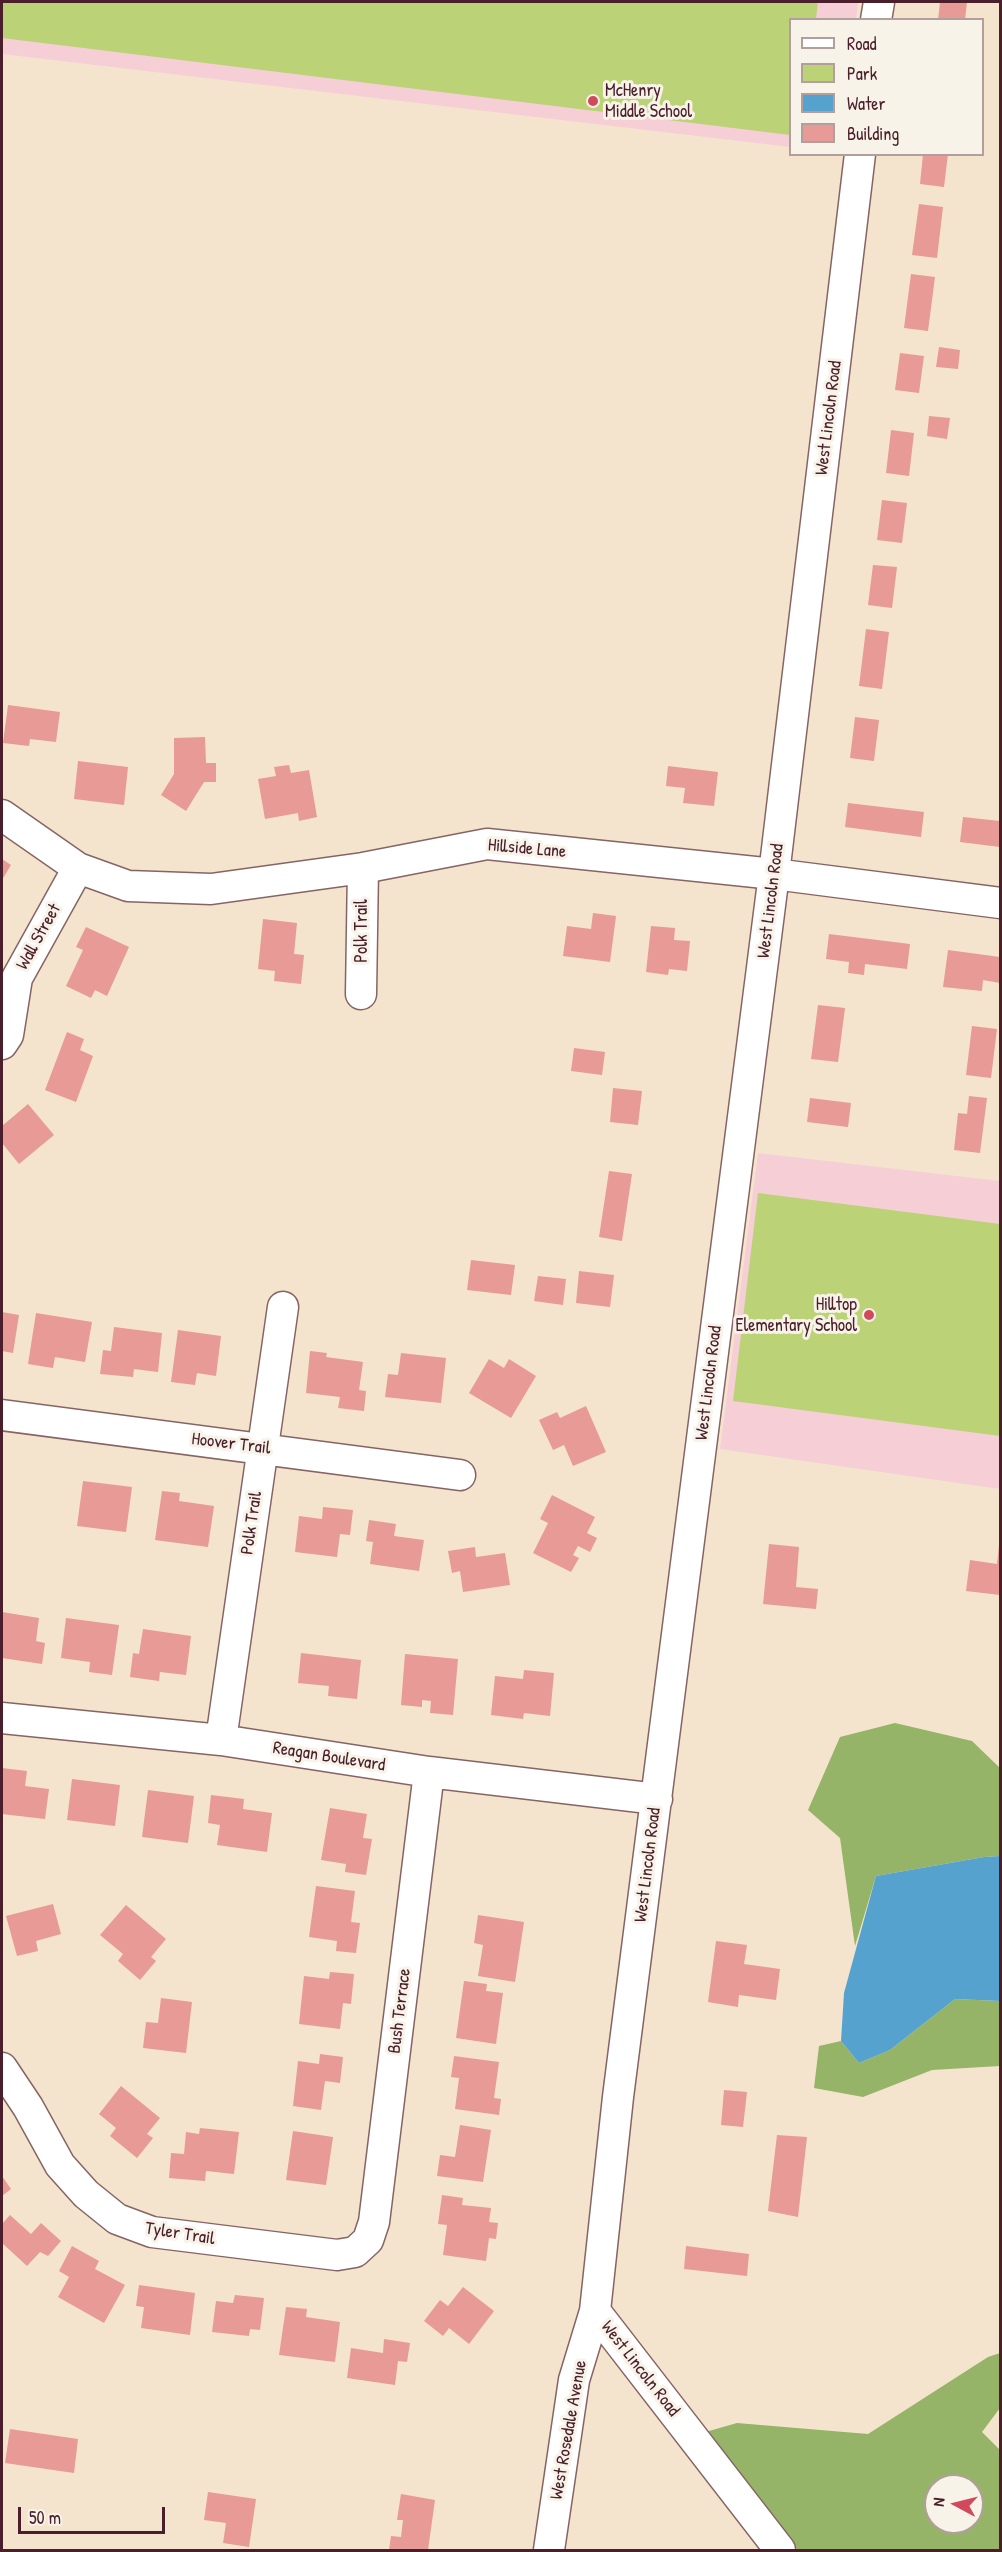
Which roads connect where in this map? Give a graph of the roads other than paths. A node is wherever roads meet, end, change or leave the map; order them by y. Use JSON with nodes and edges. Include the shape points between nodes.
{"nodes":[{"id":1,"x":879,"y":2,"type":"edge"},
{"id":2,"x":876,"y":18,"type":"edge"},
{"id":3,"x":860,"y":156,"type":"edge"},
{"id":4,"x":2,"y":815,"type":"edge"},
{"id":5,"x":78,"y":868,"type":"junction"},
{"id":6,"x":363,"y":868,"type":"junction"},
{"id":7,"x":774,"y":874,"type":"junction"},
{"id":8,"x":1000,"y":903,"type":"edge"},
{"id":9,"x":361,"y":994,"type":"dead end"},
{"id":10,"x":2,"y":1044,"type":"edge"},
{"id":11,"x":283,"y":1307,"type":"dead end"},
{"id":12,"x":2,"y":1415,"type":"edge"},
{"id":13,"x":263,"y":1448,"type":"junction"},
{"id":14,"x":460,"y":1475,"type":"dead end"},
{"id":15,"x":2,"y":1718,"type":"edge"},
{"id":16,"x":221,"y":1740,"type":"junction"},
{"id":17,"x":429,"y":1772,"type":"junction"},
{"id":18,"x":657,"y":1799,"type":"junction"},
{"id":19,"x":2,"y":2068,"type":"edge"},
{"id":20,"x":362,"y":2247,"type":"joint"},
{"id":21,"x":595,"y":2311,"type":"junction"},
{"id":22,"x":549,"y":2550,"type":"edge"},
{"id":23,"x":780,"y":2550,"type":"edge"}],
"edges":[{"from":1,"to":2,"type":"street"},
{"from":3,"to":7,"type":"street","name":"West Lincoln Road"},
{"from":4,"to":5,"type":"street","name":"Hillside Lane"},
{"from":5,"to":6,"type":"street","name":"Hillside Lane","via":[[128,886],[211,889]]},
{"from":5,"to":10,"type":"street","name":"Wall Street","via":[[16,978],[8,1035]]},
{"from":6,"to":7,"type":"street","name":"Hillside Lane","via":[[487,844]]},
{"from":6,"to":9,"type":"street","name":"Polk Trail"},
{"from":7,"to":8,"type":"street","name":"Hillside Lane"},
{"from":7,"to":18,"type":"street","name":"West Lincoln Road"},
{"from":11,"to":13,"type":"street","name":"Polk Trail"},
{"from":12,"to":13,"type":"street","name":"Hoover Trail"},
{"from":13,"to":14,"type":"street","name":"Hoover Trail"},
{"from":13,"to":16,"type":"street","name":"Polk Trail"},
{"from":15,"to":16,"type":"street","name":"Reagan Boulevard"},
{"from":16,"to":17,"type":"street","name":"Reagan Boulevard"},
{"from":17,"to":18,"type":"street","name":"Reagan Boulevard"},
{"from":17,"to":20,"type":"street","name":"Bush Terrace","via":[[374,2222]]},
{"from":18,"to":21,"type":"street","name":"West Lincoln Road"},
{"from":19,"to":20,"type":"street","name":"Tyler Trail","via":[[60,2165],[93,2201],[117,2219],[152,2232],[337,2255]]},
{"from":21,"to":22,"type":"street","name":"West Rosedale Avenue","via":[[574,2380]]},
{"from":21,"to":23,"type":"street","name":"West Lincoln Road"}]}
